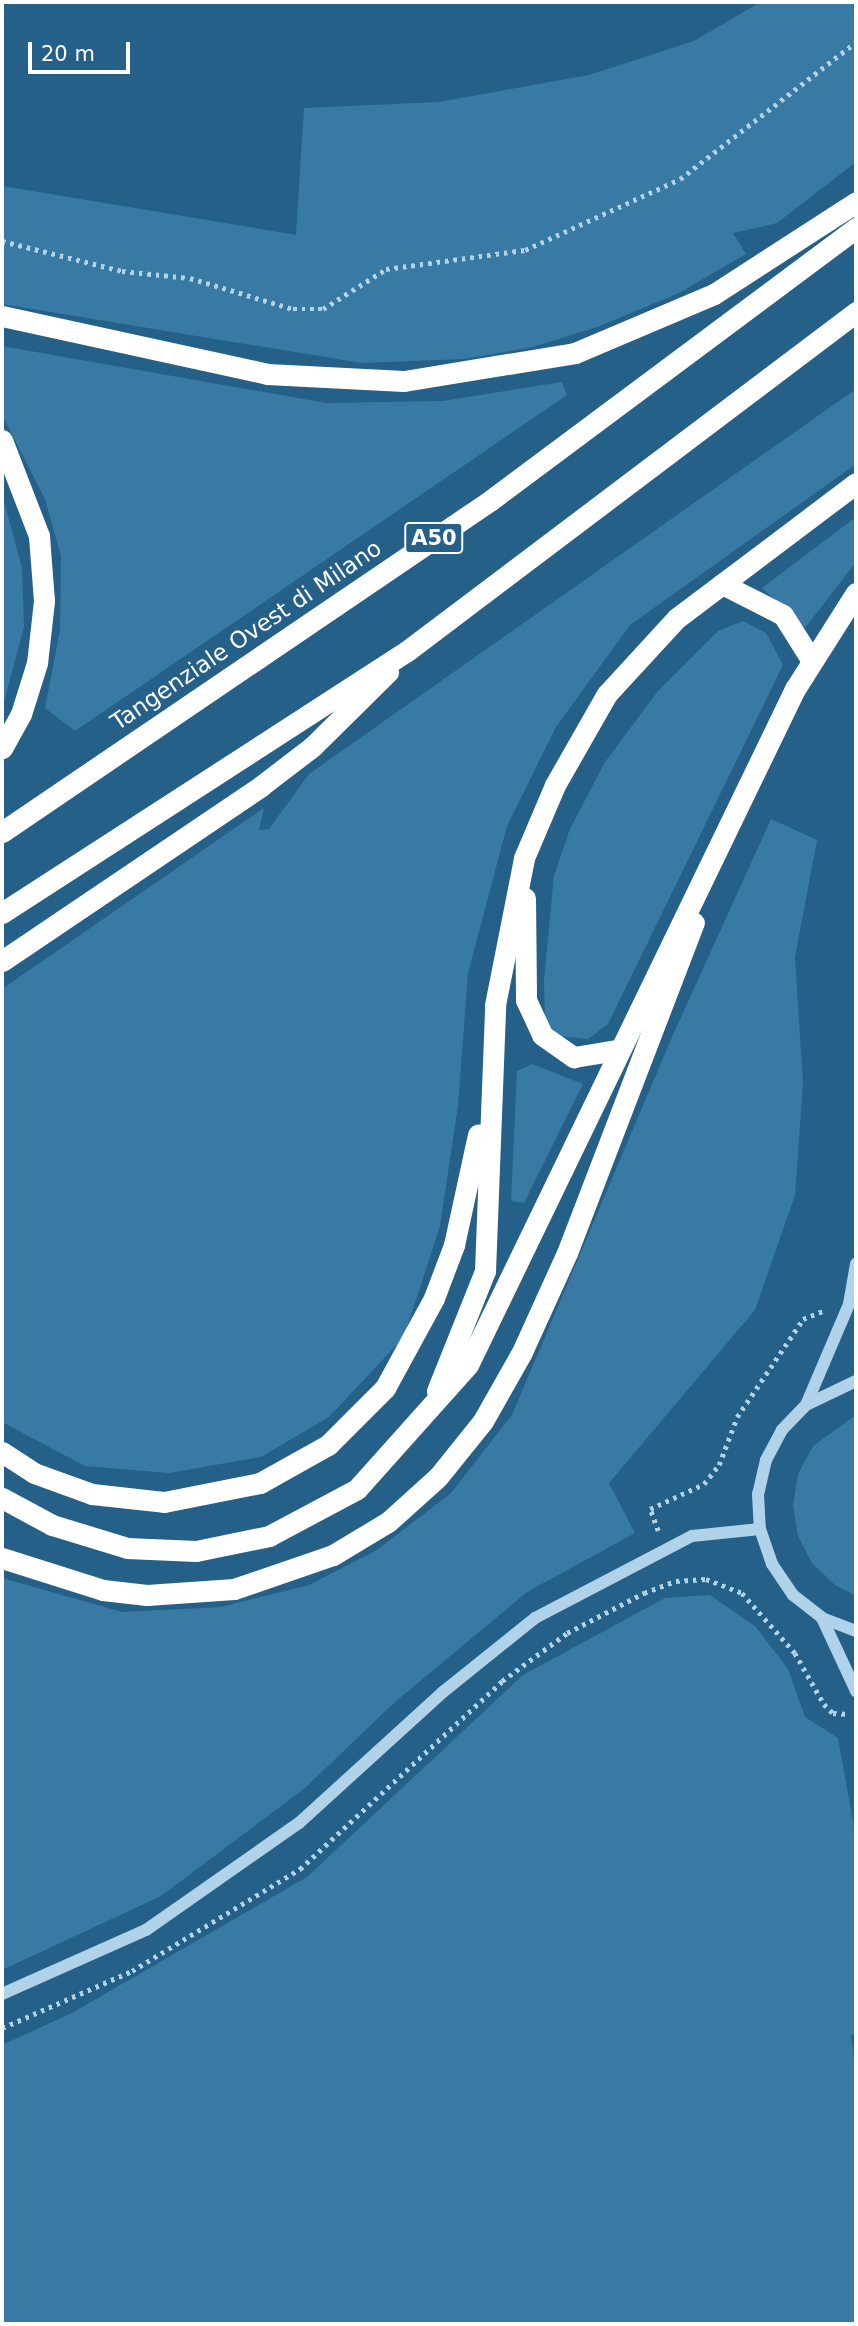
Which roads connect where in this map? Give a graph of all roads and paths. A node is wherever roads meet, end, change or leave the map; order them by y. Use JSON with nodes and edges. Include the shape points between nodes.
{"nodes":[{"id":1,"x":856,"y":42,"type":"edge"},
{"id":2,"x":856,"y":202,"type":"edge"},
{"id":3,"x":856,"y":229,"type":"edge"},
{"id":4,"x":2,"y":241,"type":"edge"},
{"id":5,"x":856,"y":312,"type":"edge"},
{"id":6,"x":2,"y":316,"type":"edge"},
{"id":7,"x":2,"y":440,"type":"edge"},
{"id":8,"x":856,"y":482,"type":"edge"},
{"id":9,"x":722,"y":584,"type":"junction"},
{"id":10,"x":856,"y":593,"type":"edge"},
{"id":11,"x":407,"y":651,"type":"junction"},
{"id":12,"x":812,"y":661,"type":"junction"},
{"id":13,"x":2,"y":748,"type":"edge"},
{"id":14,"x":739,"y":807,"type":"junction"},
{"id":15,"x":2,"y":832,"type":"edge"},
{"id":16,"x":524,"y":858,"type":"junction"},
{"id":17,"x":2,"y":913,"type":"edge"},
{"id":18,"x":2,"y":961,"type":"edge"},
{"id":19,"x":617,"y":1050,"type":"junction"},
{"id":20,"x":489,"y":1074,"type":"junction"},
{"id":21,"x":856,"y":1264,"type":"edge"},
{"id":22,"x":815,"y":1312,"type":"dead end"},
{"id":23,"x":856,"y":1381,"type":"edge"},
{"id":24,"x":806,"y":1405,"type":"junction"},
{"id":25,"x":424,"y":1418,"type":"junction"},
{"id":26,"x":2,"y":1452,"type":"edge"},
{"id":27,"x":2,"y":1498,"type":"edge"},
{"id":28,"x":650,"y":1508,"type":"dead end"},
{"id":29,"x":760,"y":1529,"type":"junction"},
{"id":30,"x":2,"y":1558,"type":"edge"},
{"id":31,"x":676,"y":1581,"type":"dead end"},
{"id":32,"x":822,"y":1618,"type":"junction"},
{"id":33,"x":856,"y":1631,"type":"edge"},
{"id":34,"x":856,"y":1691,"type":"edge"},
{"id":35,"x":845,"y":1714,"type":"dead end"},
{"id":36,"x":2,"y":1994,"type":"edge"}],
"edges":[{"from":1,"to":4,"type":"path","via":[[680,179],[524,250],[386,269],[323,309],[293,309],[190,278],[122,271]]},
{"from":2,"to":6,"type":"highway","via":[[713,294],[575,353],[404,381],[267,374]]},
{"from":3,"to":15,"type":"highway","name":"Tangenziale Ovest di Milano","number":"A50","via":[[491,500]]},
{"from":5,"to":11,"type":"highway"},
{"from":7,"to":13,"type":"highway","via":[[38,536],[44,601],[37,663],[21,714]]},
{"from":8,"to":9,"type":"highway"},
{"from":9,"to":12,"type":"highway","via":[[783,615]]},
{"from":9,"to":16,"type":"highway","via":[[677,618],[607,694],[555,785]]},
{"from":10,"to":12,"type":"highway"},
{"from":11,"to":17,"type":"highway"},
{"from":11,"to":18,"type":"highway","via":[[312,747]]},
{"from":12,"to":14,"type":"highway"},
{"from":14,"to":19,"type":"highway"},
{"from":14,"to":30,"type":"highway","via":[[567,1253],[522,1352],[483,1421],[438,1477],[388,1522],[333,1555],[234,1589],[175,1595],[103,1590]]},
{"from":16,"to":19,"type":"highway","via":[[526,1000],[542,1035],[573,1057]]},
{"from":16,"to":20,"type":"highway","via":[[495,1004]]},
{"from":19,"to":25,"type":"highway","via":[[519,1270],[468,1365]]},
{"from":20,"to":25,"type":"highway","via":[[485,1271],[462,1338]]},
{"from":20,"to":26,"type":"highway","via":[[454,1245],[434,1298],[385,1388],[328,1445],[260,1483],[164,1502],[92,1494],[34,1473]]},
{"from":21,"to":24,"type":"street","via":[[849,1304]]},
{"from":22,"to":28,"type":"path","via":[[803,1319],[737,1417],[719,1465],[704,1484]]},
{"from":23,"to":24,"type":"street"},
{"from":24,"to":29,"type":"street","via":[[782,1430],[766,1460],[758,1494]]},
{"from":25,"to":27,"type":"highway","via":[[357,1489],[270,1536],[196,1551],[127,1548],[51,1525]]},
{"from":29,"to":32,"type":"street","via":[[772,1564],[793,1595]]},
{"from":29,"to":36,"type":"street","via":[[692,1536],[535,1618],[266,1846],[146,1930]]},
{"from":31,"to":35,"type":"path","via":[[706,1579],[743,1593],[795,1653],[824,1704]]},
{"from":32,"to":33,"type":"street"},
{"from":32,"to":34,"type":"street"}]}
